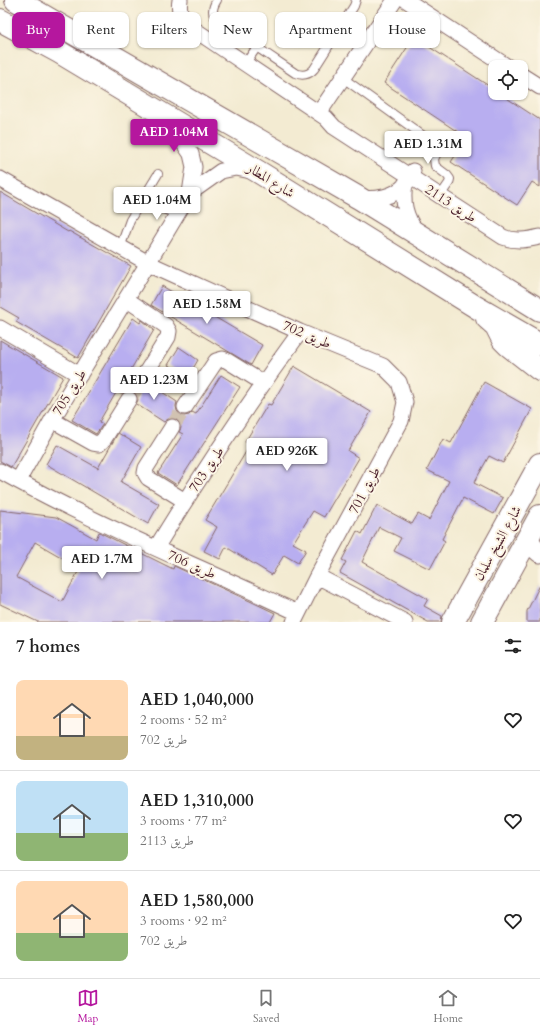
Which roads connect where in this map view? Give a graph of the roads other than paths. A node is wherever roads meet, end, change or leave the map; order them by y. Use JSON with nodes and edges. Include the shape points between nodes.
{"nodes":[{"id":1,"x":16,"y":0,"type":"edge"},
{"id":2,"x":217,"y":0,"type":"edge"},
{"id":3,"x":356,"y":0,"type":"edge"},
{"id":4,"x":395,"y":0,"type":"edge"},
{"id":5,"x":406,"y":0,"type":"edge"},
{"id":6,"x":180,"y":5,"type":"edge"},
{"id":7,"x":213,"y":12,"type":"edge"},
{"id":8,"x":0,"y":20,"type":"edge"},
{"id":9,"x":0,"y":30,"type":"edge"},
{"id":10,"x":256,"y":48,"type":"edge"},
{"id":11,"x":258,"y":48,"type":"edge"},
{"id":12,"x":59,"y":52,"type":"junction"},
{"id":13,"x":497,"y":60,"type":"edge"},
{"id":14,"x":245,"y":64,"type":"junction"},
{"id":15,"x":343,"y":78,"type":"junction"},
{"id":16,"x":528,"y":79,"type":"edge"},
{"id":17,"x":540,"y":87,"type":"edge"},
{"id":18,"x":160,"y":113,"type":"junction"},
{"id":19,"x":323,"y":115,"type":"junction"},
{"id":20,"x":158,"y":174,"type":"dead end"},
{"id":21,"x":262,"y":174,"type":"junction"},
{"id":22,"x":409,"y":177,"type":"junction"},
{"id":23,"x":0,"y":179,"type":"edge"},
{"id":24,"x":190,"y":193,"type":"junction"},
{"id":25,"x":442,"y":193,"type":"junction"},
{"id":26,"x":359,"y":198,"type":"junction"},
{"id":27,"x":141,"y":201,"type":"junction"},
{"id":28,"x":177,"y":214,"type":"junction"},
{"id":29,"x":540,"y":237,"type":"edge"},
{"id":30,"x":425,"y":240,"type":"junction"},
{"id":31,"x":120,"y":248,"type":"junction"},
{"id":32,"x":148,"y":263,"type":"junction"},
{"id":33,"x":126,"y":299,"type":"junction"},
{"id":34,"x":476,"y":307,"type":"junction"},
{"id":35,"x":540,"y":310,"type":"edge"},
{"id":36,"x":0,"y":328,"type":"edge"},
{"id":37,"x":300,"y":332,"type":"junction"},
{"id":38,"x":540,"y":344,"type":"edge"},
{"id":39,"x":540,"y":370,"type":"edge"},
{"id":40,"x":80,"y":375,"type":"junction"},
{"id":41,"x":142,"y":379,"type":"tunnel mouth"},
{"id":42,"x":263,"y":382,"type":"junction"},
{"id":43,"x":129,"y":399,"type":"tunnel mouth"},
{"id":44,"x":405,"y":402,"type":"joint"},
{"id":45,"x":185,"y":407,"type":"tunnel mouth"},
{"id":46,"x":52,"y":420,"type":"junction"},
{"id":47,"x":172,"y":427,"type":"tunnel mouth"},
{"id":48,"x":540,"y":464,"type":"edge"},
{"id":49,"x":0,"y":471,"type":"edge"},
{"id":50,"x":18,"y":481,"type":"junction"},
{"id":51,"x":185,"y":500,"type":"junction"},
{"id":52,"x":540,"y":516,"type":"edge"},
{"id":53,"x":534,"y":545,"type":"edge"},
{"id":54,"x":156,"y":548,"type":"junction"},
{"id":55,"x":317,"y":576,"type":"junction"},
{"id":56,"x":296,"y":617,"type":"edge"},
{"id":57,"x":405,"y":622,"type":"edge"},
{"id":58,"x":453,"y":622,"type":"edge"},
{"id":59,"x":482,"y":622,"type":"edge"}],
"edges":[{"from":1,"to":26,"type":"main road","name":"شارع المطار"},
{"from":2,"to":7,"type":"lane"},
{"from":3,"to":11,"type":"lane","via":[[314,69],[308,74],[295,73]]},
{"from":4,"to":15,"type":"street"},
{"from":5,"to":13,"type":"street"},
{"from":6,"to":14,"type":"street","name":"طريق 2113","via":[[184,22]]},
{"from":8,"to":12,"type":"main road","name":"شارع المطار"},
{"from":9,"to":12,"type":"main road"},
{"from":10,"to":14,"type":"lane"},
{"from":12,"to":18,"type":"main road","name":"شارع المطار"},
{"from":14,"to":19,"type":"street","name":"طريق 2113"},
{"from":15,"to":19,"type":"street"},
{"from":15,"to":25,"type":"lane","via":[[436,145],[438,151],[434,159],[435,166],[450,179]]},
{"from":16,"to":17,"type":"street"},
{"from":18,"to":21,"type":"main road","name":"شارع المطار"},
{"from":18,"to":24,"type":"street","via":[[191,154],[194,167]]},
{"from":19,"to":22,"type":"street","name":"طريق 2113","via":[[337,121]]},
{"from":20,"to":27,"type":"lane"},
{"from":21,"to":24,"type":"street","via":[[236,168],[221,171]]},
{"from":21,"to":34,"type":"main road","name":"شارع المطار"},
{"from":22,"to":25,"type":"street","name":"طريق 2113"},
{"from":22,"to":26,"type":"street","name":"طريق 2113","via":[[398,190],[384,197]]},
{"from":22,"to":30,"type":"street","name":"طريق 2113","via":[[403,195],[406,215],[417,233]]},
{"from":23,"to":31,"type":"street","name":"طريق 702"},
{"from":24,"to":28,"type":"street"},
{"from":25,"to":29,"type":"street","name":"طريق 2113","via":[[503,237],[514,240]]},
{"from":26,"to":30,"type":"main road","name":"شارع المطار"},
{"from":27,"to":28,"type":"lane"},
{"from":27,"to":31,"type":"lane","via":[[130,220]]},
{"from":28,"to":32,"type":"street"},
{"from":30,"to":35,"type":"main road","name":"شارع المطار"},
{"from":31,"to":32,"type":"street","name":"طريق 702"},
{"from":32,"to":33,"type":"street","name":"طريق 705"},
{"from":32,"to":37,"type":"street","name":"طريق 702"},
{"from":33,"to":40,"type":"street","name":"طريق 705"},
{"from":33,"to":41,"type":"street","via":[[166,326],[169,331],[168,337]]},
{"from":34,"to":38,"type":"main road","name":"شارع المطار"},
{"from":34,"to":39,"type":"main road","via":[[496,326],[508,345]]},
{"from":36,"to":40,"type":"street"},
{"from":37,"to":42,"type":"street","name":"طريق 703"},
{"from":37,"to":44,"type":"street","name":"طريق 702","via":[[383,366],[399,382]]},
{"from":40,"to":46,"type":"street","name":"طريق 705"},
{"from":42,"to":45,"type":"street","via":[[226,360],[219,359]]},
{"from":42,"to":51,"type":"street","name":"طريق 703"},
{"from":43,"to":46,"type":"street","via":[[99,444]]},
{"from":44,"to":55,"type":"street","name":"طريق 701","via":[[401,421]]},
{"from":46,"to":50,"type":"street","name":"طريق 705"},
{"from":47,"to":51,"type":"street","via":[[145,473],[148,478]]},
{"from":48,"to":58,"type":"main road","name":"شارع الشيخ سلمان"},
{"from":49,"to":50,"type":"street","name":"طريق 706"},
{"from":50,"to":54,"type":"street","name":"طريق 706"},
{"from":51,"to":54,"type":"street","name":"طريق 703"},
{"from":52,"to":53,"type":"main road","name":"شارع الشيخ سلمان"},
{"from":53,"to":59,"type":"main road","name":"شارع الشيخ سلمان"},
{"from":54,"to":56,"type":"street","name":"طريق 706","via":[[220,576]]},
{"from":55,"to":56,"type":"street","name":"طريق 701"},
{"from":55,"to":57,"type":"street"}]}
